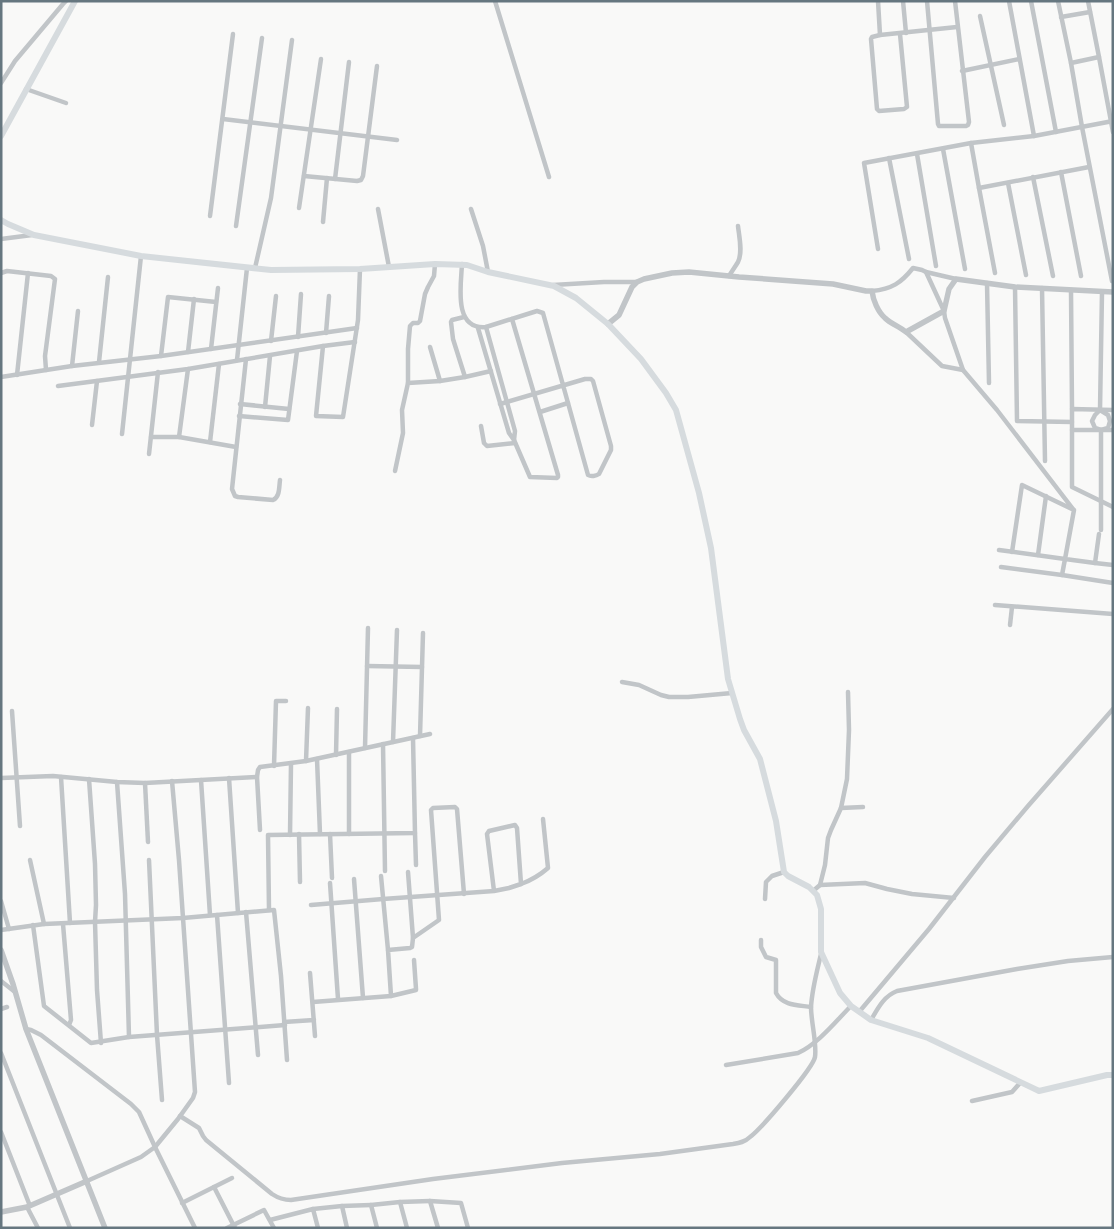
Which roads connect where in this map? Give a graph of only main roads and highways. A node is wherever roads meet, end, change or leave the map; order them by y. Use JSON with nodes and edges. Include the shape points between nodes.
{"nodes":[{"id":1,"x":75,"y":1,"type":"edge"},
{"id":2,"x":1,"y":136,"type":"edge"},
{"id":3,"x":1,"y":220,"type":"edge"},
{"id":4,"x":1113,"y":1075,"type":"edge"}],
"edges":[{"from":1,"to":2,"type":"main road"},
{"from":3,"to":4,"type":"main road","via":[[34,235],[141,256],[271,270],[465,265],[552,285],[576,298],[608,324],[640,359],[676,410],[711,548],[728,679],[742,724],[757,750],[763,769],[784,872],[817,895],[821,909],[821,952],[840,993],[869,1019],[928,1038],[1040,1091]]}]}
